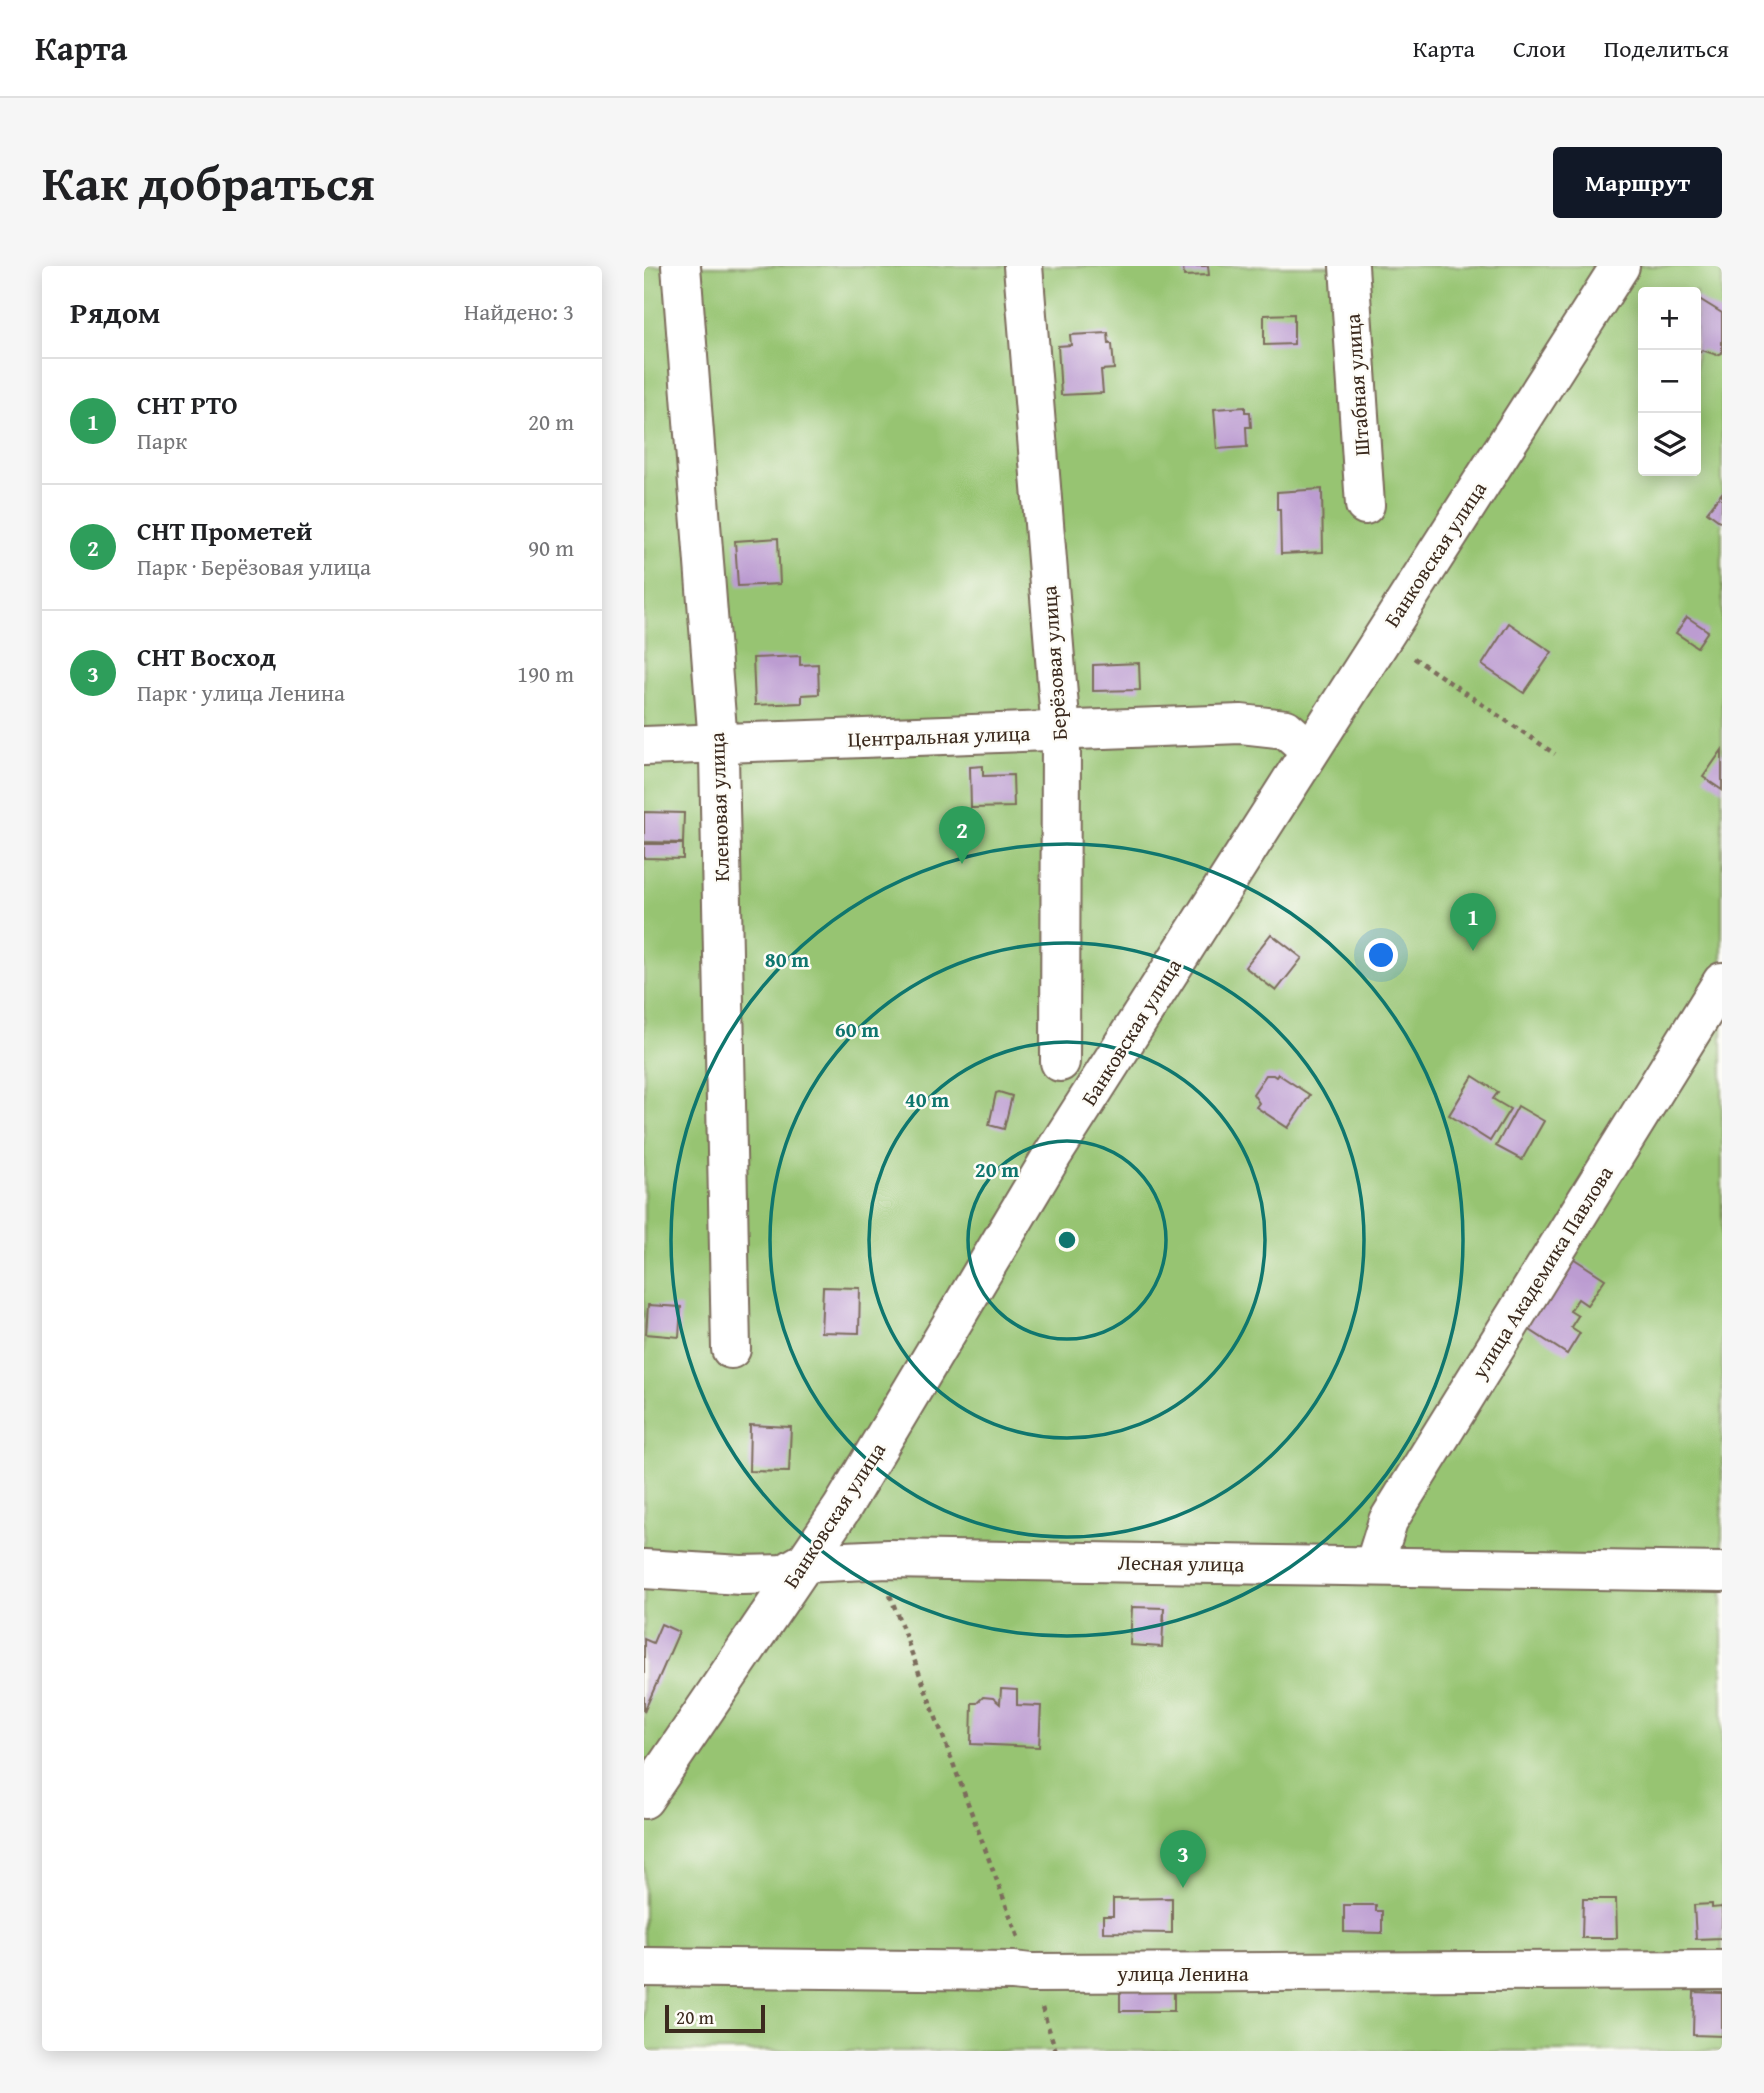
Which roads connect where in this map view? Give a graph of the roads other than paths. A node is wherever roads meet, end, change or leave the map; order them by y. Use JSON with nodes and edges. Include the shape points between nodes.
{"nodes":[{"id":1,"x":681,"y":266,"type":"edge"},
{"id":2,"x":1023,"y":266,"type":"edge"},
{"id":3,"x":1349,"y":266,"type":"edge"},
{"id":4,"x":1620,"y":266,"type":"edge"},
{"id":5,"x":1365,"y":505,"type":"dead end"},
{"id":6,"x":1060,"y":732,"type":"junction"},
{"id":7,"x":718,"y":743,"type":"junction"},
{"id":8,"x":644,"y":746,"type":"edge"},
{"id":9,"x":1310,"y":750,"type":"junction"},
{"id":10,"x":1722,"y":982,"type":"edge"},
{"id":11,"x":1060,"y":1062,"type":"dead end"},
{"id":12,"x":731,"y":1349,"type":"dead end"},
{"id":13,"x":803,"y":1563,"type":"junction"},
{"id":14,"x":1374,"y":1566,"type":"junction"},
{"id":15,"x":644,"y":1569,"type":"edge"},
{"id":16,"x":1722,"y":1572,"type":"edge"},
{"id":17,"x":644,"y":1799,"type":"edge"},
{"id":18,"x":644,"y":1967,"type":"edge"},
{"id":19,"x":1722,"y":1970,"type":"edge"}],
"edges":[{"from":1,"to":7,"type":"street","name":"Кленовая улица"},
{"from":2,"to":6,"type":"street","name":"Берёзовая улица"},
{"from":3,"to":5,"type":"street","name":"Штабная улица"},
{"from":4,"to":9,"type":"street","name":"Банковская улица"},
{"from":6,"to":7,"type":"street","name":"Центральная улица"},
{"from":6,"to":9,"type":"street","name":"Центральная улица","via":[[1241,724],[1286,729]]},
{"from":6,"to":11,"type":"street","name":"Берёзовая улица"},
{"from":7,"to":8,"type":"street","name":"Центральная улица"},
{"from":7,"to":12,"type":"street","name":"Кленовая улица"},
{"from":9,"to":13,"type":"street","name":"Банковская улица","via":[[1053,1154],[842,1508]]},
{"from":10,"to":14,"type":"street","name":"улица Академика Павлова","via":[[1388,1521]]},
{"from":13,"to":14,"type":"street","name":"Лесная улица","via":[[876,1559]]},
{"from":13,"to":15,"type":"street","name":"Лесная улица","via":[[784,1574],[741,1576]]},
{"from":13,"to":17,"type":"street","name":"Банковская улица"},
{"from":14,"to":16,"type":"street","name":"Лесная улица"},
{"from":18,"to":19,"type":"street","name":"улица Ленина","via":[[1031,1973]]}]}
